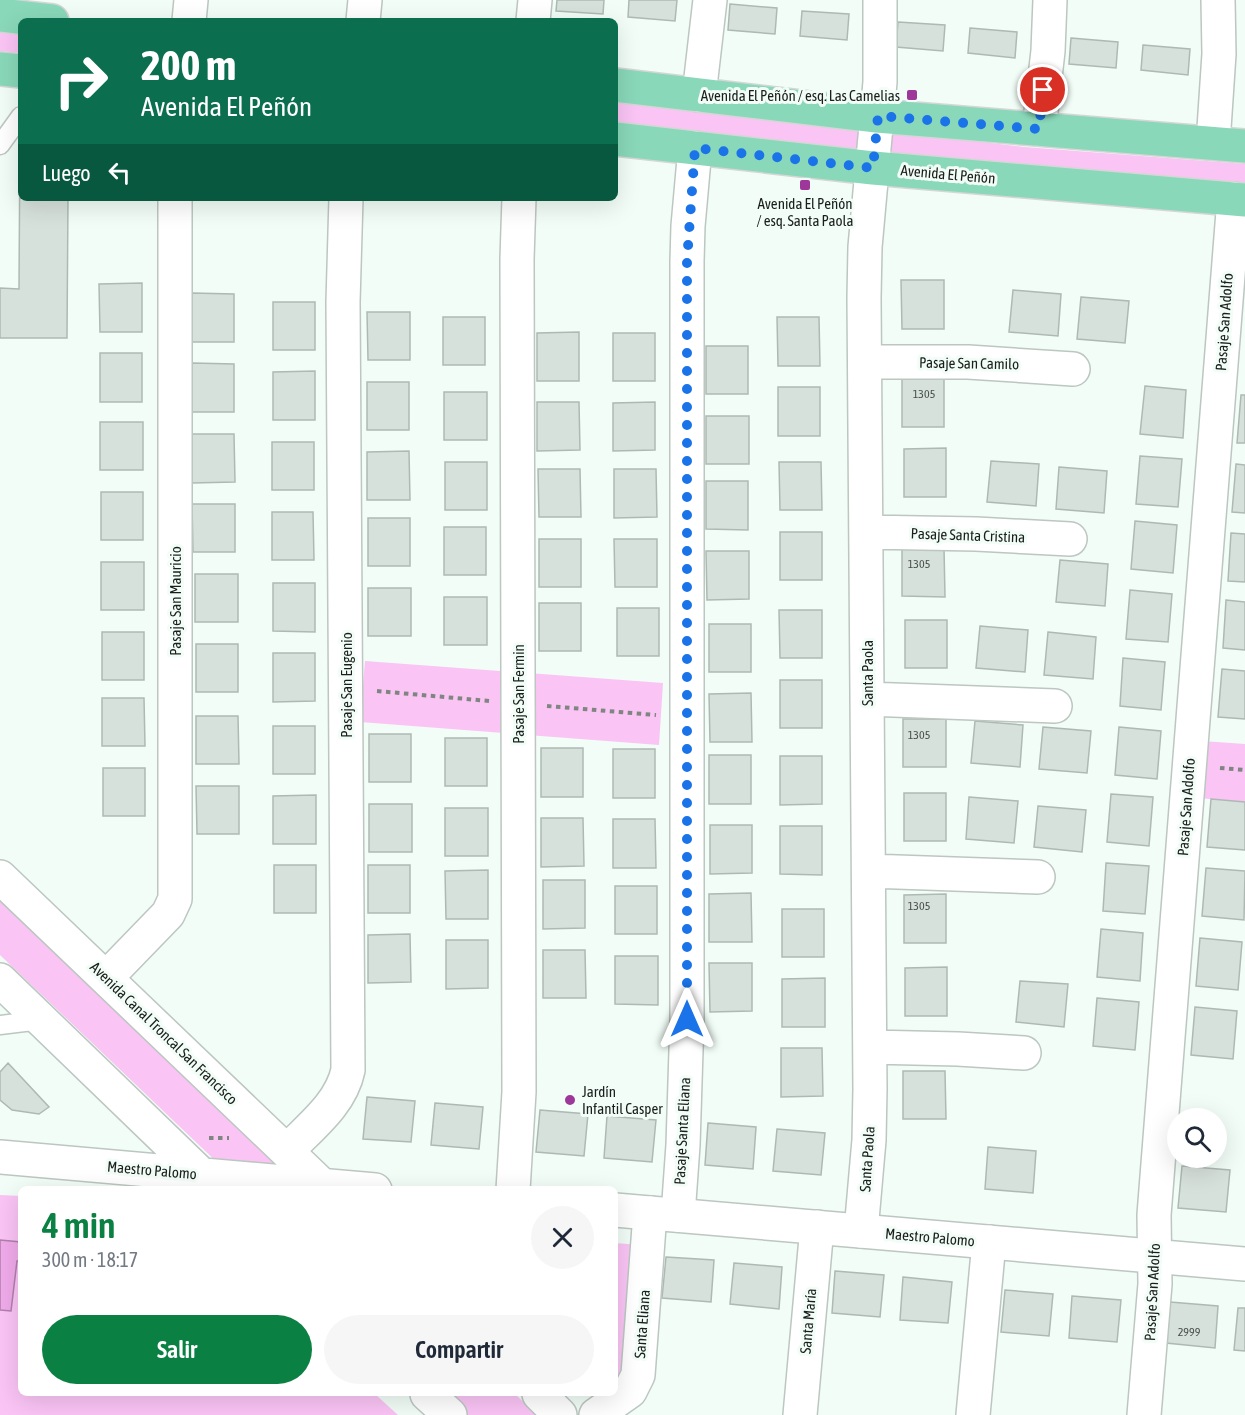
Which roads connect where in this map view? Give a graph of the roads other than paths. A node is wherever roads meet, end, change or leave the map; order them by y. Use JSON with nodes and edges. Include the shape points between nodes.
{"nodes":[{"id":1,"x":191,"y":0,"type":"edge"},
{"id":2,"x":365,"y":0,"type":"edge"},
{"id":3,"x":535,"y":0,"type":"edge"},
{"id":4,"x":710,"y":0,"type":"edge"},
{"id":5,"x":880,"y":0,"type":"edge"},
{"id":6,"x":1050,"y":0,"type":"edge"},
{"id":7,"x":1218,"y":0,"type":"edge"},
{"id":8,"x":12,"y":11,"type":"edge"},
{"id":9,"x":40,"y":18,"type":"edge"},
{"id":10,"x":189,"y":18,"type":"edge"},
{"id":11,"x":363,"y":18,"type":"edge"},
{"id":12,"x":533,"y":18,"type":"edge"},
{"id":13,"x":0,"y":69,"type":"edge"},
{"id":14,"x":18,"y":71,"type":"edge"},
{"id":15,"x":618,"y":85,"type":"edge"},
{"id":16,"x":699,"y":95,"type":"junction"},
{"id":17,"x":878,"y":116,"type":"junction"},
{"id":18,"x":18,"y":120,"type":"edge"},
{"id":19,"x":1039,"y":129,"type":"junction"},
{"id":20,"x":618,"y":139,"type":"edge"},
{"id":21,"x":1213,"y":143,"type":"junction"},
{"id":22,"x":0,"y":145,"type":"edge"},
{"id":23,"x":1245,"y":146,"type":"edge"},
{"id":24,"x":695,"y":148,"type":"junction"},
{"id":25,"x":873,"y":168,"type":"junction"},
{"id":26,"x":1239,"y":200,"type":"edge"},
{"id":27,"x":175,"y":201,"type":"edge"},
{"id":28,"x":346,"y":201,"type":"edge"},
{"id":29,"x":519,"y":201,"type":"edge"},
{"id":30,"x":865,"y":362,"type":"junction"},
{"id":31,"x":1073,"y":369,"type":"dead end"},
{"id":32,"x":866,"y":532,"type":"junction"},
{"id":33,"x":1070,"y":539,"type":"dead end"},
{"id":34,"x":867,"y":699,"type":"junction"},
{"id":35,"x":1055,"y":706,"type":"dead end"},
{"id":36,"x":868,"y":871,"type":"junction"},
{"id":37,"x":0,"y":877,"type":"edge"},
{"id":38,"x":1038,"y":877,"type":"dead end"},
{"id":39,"x":106,"y":978,"type":"junction"},
{"id":40,"x":0,"y":980,"type":"edge"},
{"id":41,"x":41,"y":1020,"type":"junction"},
{"id":42,"x":0,"y":1025,"type":"edge"},
{"id":43,"x":870,"y":1047,"type":"junction"},
{"id":44,"x":1024,"y":1053,"type":"dead end"},
{"id":45,"x":287,"y":1151,"type":"junction"},
{"id":46,"x":0,"y":1157,"type":"edge"},
{"id":47,"x":209,"y":1182,"type":"edge"},
{"id":48,"x":302,"y":1186,"type":"edge"},
{"id":49,"x":324,"y":1186,"type":"edge"},
{"id":50,"x":513,"y":1186,"type":"edge"},
{"id":51,"x":618,"y":1210,"type":"edge"},
{"id":52,"x":664,"y":1214,"type":"junction"},
{"id":53,"x":817,"y":1227,"type":"junction"},
{"id":54,"x":861,"y":1231,"type":"junction"},
{"id":55,"x":989,"y":1242,"type":"junction"},
{"id":56,"x":1155,"y":1256,"type":"junction"},
{"id":57,"x":1245,"y":1264,"type":"edge"},
{"id":58,"x":429,"y":1396,"type":"edge"},
{"id":59,"x":541,"y":1396,"type":"edge"},
{"id":60,"x":450,"y":1415,"type":"edge"},
{"id":61,"x":560,"y":1415,"type":"edge"},
{"id":62,"x":596,"y":1415,"type":"edge"},
{"id":63,"x":800,"y":1415,"type":"edge"},
{"id":64,"x":973,"y":1415,"type":"edge"},
{"id":65,"x":1144,"y":1415,"type":"edge"}],
"edges":[{"from":1,"to":10,"type":"street"},
{"from":2,"to":11,"type":"street"},
{"from":3,"to":12,"type":"street"},
{"from":4,"to":16,"type":"street"},
{"from":5,"to":17,"type":"street","name":"Santa Paola"},
{"from":6,"to":19,"type":"street"},
{"from":7,"to":21,"type":"street"},
{"from":8,"to":9,"type":"main road"},
{"from":13,"to":14,"type":"main road"},
{"from":15,"to":16,"type":"main road"},
{"from":16,"to":17,"type":"main road"},
{"from":17,"to":19,"type":"main road"},
{"from":17,"to":25,"type":"street","name":"Santa Paola"},
{"from":18,"to":22,"type":"lane"},
{"from":19,"to":21,"type":"main road"},
{"from":20,"to":24,"type":"main road","name":"Avenida El Peñón"},
{"from":21,"to":23,"type":"main road"},
{"from":24,"to":25,"type":"main road","name":"Avenida El Peñón"},
{"from":24,"to":52,"type":"street","name":"Pasaje Santa Eliana","via":[[687,261],[687,1019],[683,1145]]},
{"from":25,"to":26,"type":"main road","name":"Avenida El Peñón"},
{"from":25,"to":30,"type":"street","name":"Santa Paola","via":[[866,247]]},
{"from":26,"to":56,"type":"street","name":"Pasaje San Adolfo","via":[[1154,1215]]},
{"from":27,"to":39,"type":"street","name":"Pasaje San Mauricio","via":[[175,899],[168,914]]},
{"from":28,"to":45,"type":"street","name":"Pasaje San Eugenio","via":[[343,302],[348,1070],[332,1104]]},
{"from":29,"to":50,"type":"street","name":"Pasaje San Fermin","via":[[519,1092]]},
{"from":30,"to":31,"type":"street","name":"Pasaje San Camilo","via":[[978,362]]},
{"from":30,"to":32,"type":"street","name":"Santa Paola"},
{"from":32,"to":33,"type":"street","name":"Pasaje Santa Cristina"},
{"from":32,"to":34,"type":"street","name":"Santa Paola"},
{"from":34,"to":35,"type":"street"},
{"from":34,"to":36,"type":"street","name":"Santa Paola"},
{"from":36,"to":38,"type":"street"},
{"from":36,"to":43,"type":"street","name":"Santa Paola"},
{"from":37,"to":39,"type":"street","name":"Avenida Canal Troncal San Francisco"},
{"from":39,"to":45,"type":"street","name":"Avenida Canal Troncal San Francisco"},
{"from":40,"to":41,"type":"street"},
{"from":41,"to":42,"type":"lane"},
{"from":41,"to":47,"type":"street"},
{"from":43,"to":44,"type":"street"},
{"from":43,"to":54,"type":"street","name":"Santa Paola","via":[[869,1140]]},
{"from":45,"to":49,"type":"street","name":"Avenida Canal Troncal San Francisco"},
{"from":46,"to":47,"type":"street","name":"Maestro Palomo"},
{"from":47,"to":48,"type":"street","name":"Maestro Palomo"},
{"from":51,"to":52,"type":"street","name":"Maestro Palomo"},
{"from":52,"to":53,"type":"street","name":"Maestro Palomo"},
{"from":52,"to":62,"type":"street","name":"Santa Eliana","via":[[638,1375],[630,1390]]},
{"from":53,"to":54,"type":"street","name":"Maestro Palomo"},
{"from":53,"to":63,"type":"street","name":"Santa María"},
{"from":54,"to":55,"type":"street","name":"Maestro Palomo"},
{"from":55,"to":56,"type":"street","name":"Maestro Palomo"},
{"from":55,"to":64,"type":"street"},
{"from":56,"to":57,"type":"street","name":"Maestro Palomo"},
{"from":56,"to":65,"type":"street","name":"Pasaje San Adolfo"},
{"from":58,"to":60,"type":"street"},
{"from":59,"to":61,"type":"street"}]}
